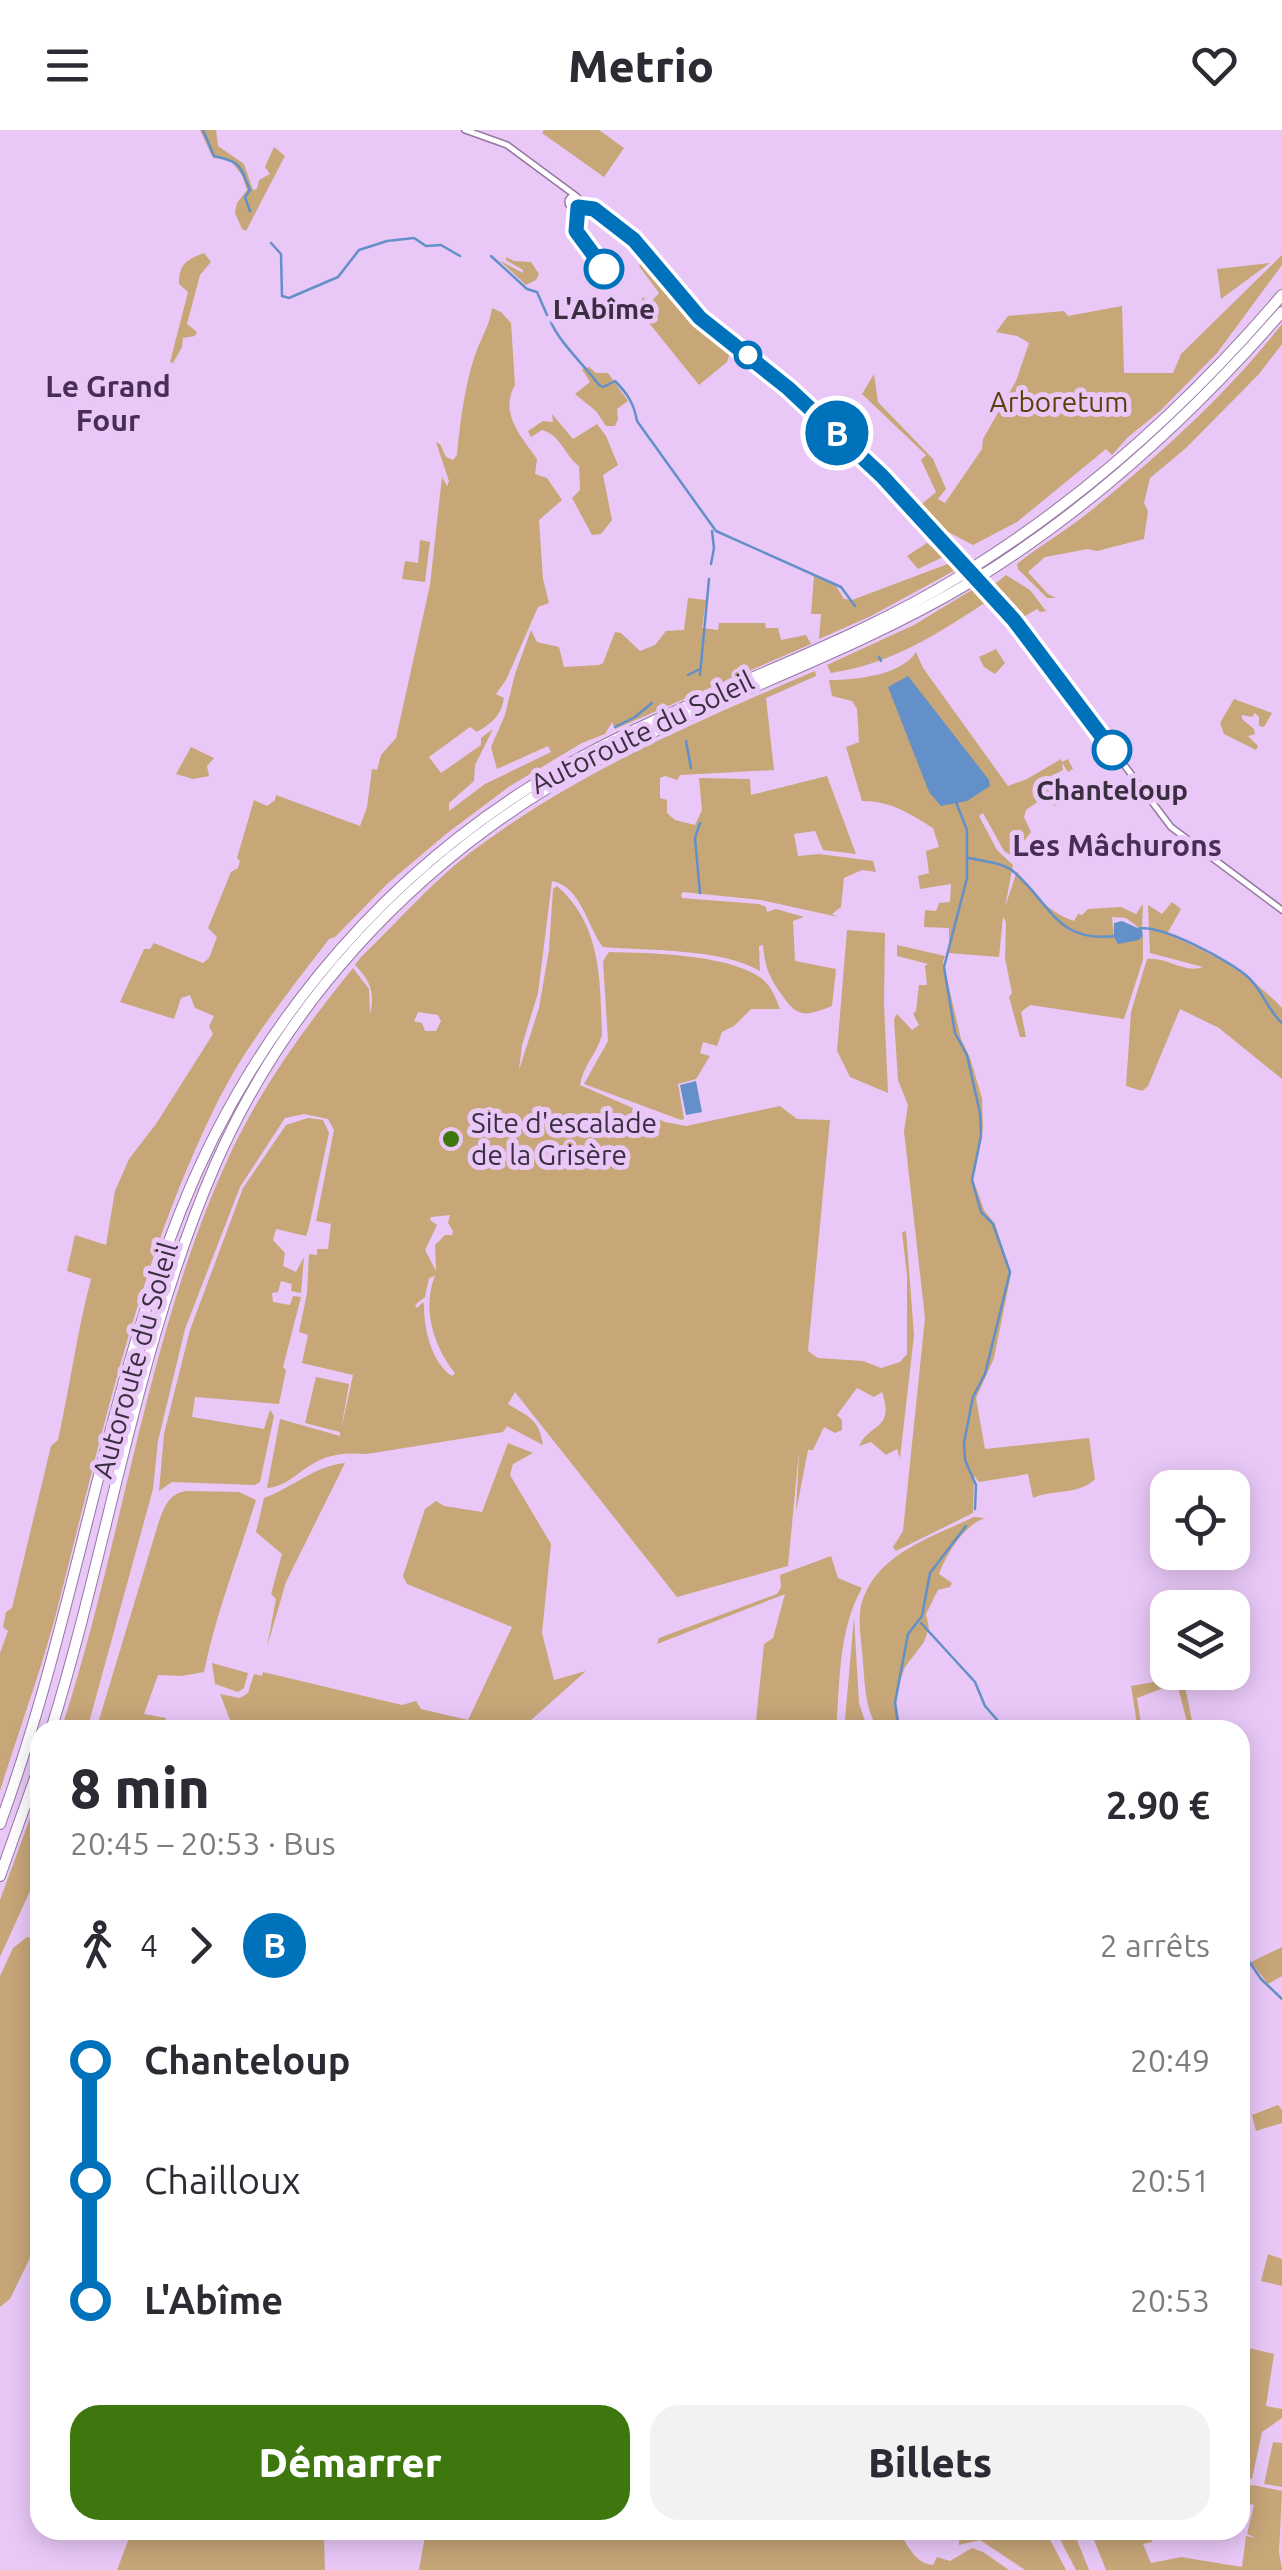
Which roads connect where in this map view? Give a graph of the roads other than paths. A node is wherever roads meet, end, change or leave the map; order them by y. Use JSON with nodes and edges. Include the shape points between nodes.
{"nodes":[{"id":1,"x":465,"y":130,"type":"edge"},
{"id":2,"x":563,"y":188,"type":"junction"},
{"id":3,"x":578,"y":202,"type":"junction"},
{"id":4,"x":1282,"y":295,"type":"edge"},
{"id":5,"x":1282,"y":312,"type":"edge"},
{"id":6,"x":971,"y":576,"type":"junction"},
{"id":7,"x":817,"y":656,"type":"junction"},
{"id":8,"x":1282,"y":910,"type":"edge"},
{"id":9,"x":34,"y":1720,"type":"edge"},
{"id":10,"x":54,"y":1720,"type":"edge"},
{"id":11,"x":30,"y":1731,"type":"edge"},
{"id":12,"x":30,"y":1792,"type":"edge"},
{"id":13,"x":0,"y":1824,"type":"edge"},
{"id":14,"x":0,"y":1876,"type":"edge"}],
"edges":[{"from":1,"to":2,"type":"street","via":[[506,145]]},
{"from":2,"to":3,"type":"street"},
{"from":2,"to":3,"type":"street","via":[[571,207]]},
{"from":3,"to":6,"type":"street","via":[[644,248],[700,318],[882,476]]},
{"from":4,"to":6,"type":"highway","name":"Autoroute du Soleil","via":[[1137,447]]},
{"from":5,"to":6,"type":"highway","name":"Autoroute du Soleil","via":[[1143,456],[1064,520]]},
{"from":6,"to":7,"type":"highway","name":"Autoroute du Soleil","via":[[902,621]]},
{"from":6,"to":8,"type":"street","via":[[1014,620],[1171,827]]},
{"from":7,"to":9,"type":"highway","name":"Autoroute du Soleil","via":[[595,749],[481,820],[368,918],[278,1027],[220,1124],[163,1258]]},
{"from":7,"to":10,"type":"highway","name":"Autoroute du Soleil","via":[[631,743],[511,812],[392,910],[306,1008],[234,1127],[184,1246]]},
{"from":11,"to":13,"type":"highway","name":"Autoroute du Soleil"},
{"from":12,"to":14,"type":"highway"}]}
